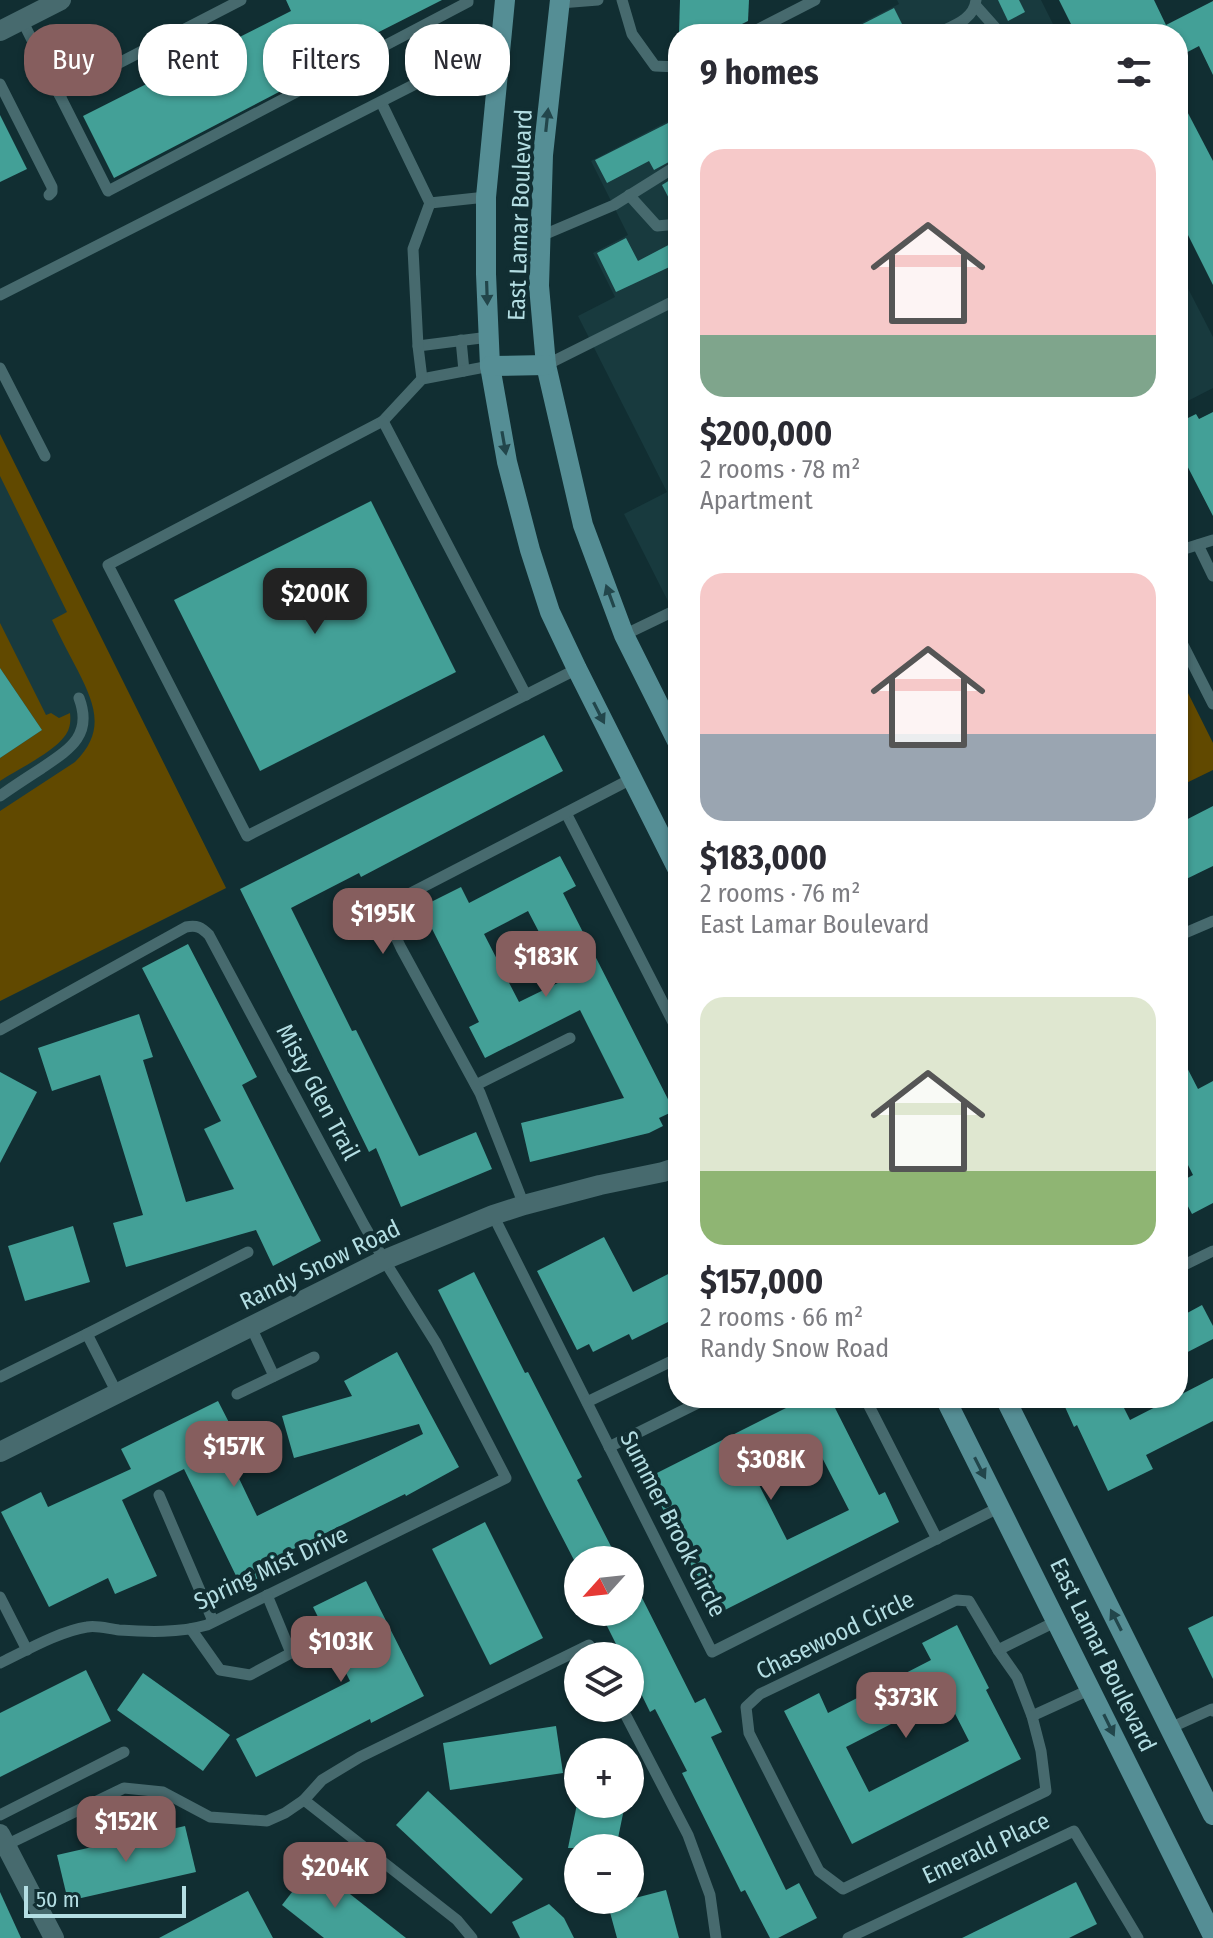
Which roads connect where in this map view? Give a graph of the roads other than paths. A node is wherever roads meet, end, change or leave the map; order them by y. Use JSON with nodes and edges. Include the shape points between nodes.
{"nodes":[{"id":1,"x":61,"y":0,"type":"edge"},
{"id":2,"x":241,"y":0,"type":"edge"},
{"id":3,"x":468,"y":0,"type":"edge"},
{"id":4,"x":505,"y":0,"type":"edge"},
{"id":5,"x":598,"y":0,"type":"edge"},
{"id":6,"x":622,"y":0,"type":"edge"},
{"id":7,"x":815,"y":0,"type":"edge"},
{"id":8,"x":560,"y":1,"type":"edge"},
{"id":9,"x":976,"y":3,"type":"edge"},
{"id":10,"x":22,"y":20,"type":"junction"},
{"id":11,"x":24,"y":24,"type":"edge"},
{"id":12,"x":503,"y":24,"type":"edge"},
{"id":13,"x":768,"y":24,"type":"edge"},
{"id":14,"x":955,"y":24,"type":"edge"},
{"id":15,"x":993,"y":24,"type":"edge"},
{"id":16,"x":0,"y":31,"type":"edge"},
{"id":17,"x":122,"y":61,"type":"edge"},
{"id":18,"x":668,"y":67,"type":"edge"},
{"id":19,"x":0,"y":84,"type":"edge"},
{"id":20,"x":405,"y":90,"type":"edge"},
{"id":21,"x":60,"y":96,"type":"edge"},
{"id":22,"x":496,"y":96,"type":"edge"},
{"id":23,"x":381,"y":102,"type":"junction"},
{"id":24,"x":668,"y":171,"type":"edge"},
{"id":25,"x":49,"y":195,"type":"dead end"},
{"id":26,"x":629,"y":195,"type":"junction"},
{"id":27,"x":486,"y":197,"type":"junction"},
{"id":28,"x":430,"y":203,"type":"junction"},
{"id":29,"x":668,"y":225,"type":"edge"},
{"id":30,"x":541,"y":236,"type":"junction"},
{"id":31,"x":0,"y":295,"type":"edge"},
{"id":32,"x":668,"y":304,"type":"edge"},
{"id":33,"x":489,"y":337,"type":"junction"},
{"id":34,"x":461,"y":340,"type":"junction"},
{"id":35,"x":418,"y":346,"type":"junction"},
{"id":36,"x":546,"y":365,"type":"junction"},
{"id":37,"x":490,"y":366,"type":"junction"},
{"id":38,"x":0,"y":368,"type":"edge"},
{"id":39,"x":464,"y":371,"type":"junction"},
{"id":40,"x":422,"y":379,"type":"junction"},
{"id":41,"x":383,"y":421,"type":"junction"},
{"id":42,"x":45,"y":456,"type":"dead end"},
{"id":43,"x":1213,"y":540,"type":"edge"},
{"id":44,"x":1198,"y":545,"type":"junction"},
{"id":45,"x":1188,"y":548,"type":"edge"},
{"id":46,"x":1213,"y":576,"type":"edge"},
{"id":47,"x":668,"y":614,"type":"edge"},
{"id":48,"x":624,"y":635,"type":"junction"},
{"id":49,"x":1188,"y":655,"type":"edge"},
{"id":50,"x":577,"y":669,"type":"junction"},
{"id":51,"x":526,"y":695,"type":"junction"},
{"id":52,"x":79,"y":698,"type":"dead end"},
{"id":53,"x":1213,"y":704,"type":"edge"},
{"id":54,"x":668,"y":723,"type":"edge"},
{"id":55,"x":633,"y":778,"type":"junction"},
{"id":56,"x":0,"y":796,"type":"edge"},
{"id":57,"x":566,"y":813,"type":"junction"},
{"id":58,"x":668,"y":850,"type":"edge"},
{"id":59,"x":1213,"y":921,"type":"edge"},
{"id":60,"x":1188,"y":932,"type":"edge"},
{"id":61,"x":668,"y":1012,"type":"edge"},
{"id":62,"x":0,"y":1030,"type":"edge"},
{"id":63,"x":570,"y":1038,"type":"dead end"},
{"id":64,"x":476,"y":1085,"type":"junction"},
{"id":65,"x":668,"y":1170,"type":"edge"},
{"id":66,"x":524,"y":1205,"type":"junction"},
{"id":67,"x":493,"y":1215,"type":"junction"},
{"id":68,"x":1213,"y":1251,"type":"edge"},
{"id":69,"x":248,"y":1252,"type":"dead end"},
{"id":70,"x":384,"y":1260,"type":"junction"},
{"id":71,"x":1188,"y":1263,"type":"edge"},
{"id":72,"x":251,"y":1327,"type":"junction"},
{"id":73,"x":87,"y":1334,"type":"junction"},
{"id":74,"x":314,"y":1357,"type":"dead end"},
{"id":75,"x":668,"y":1363,"type":"edge"},
{"id":76,"x":274,"y":1376,"type":"junction"},
{"id":77,"x":0,"y":1377,"type":"edge"},
{"id":78,"x":117,"y":1393,"type":"junction"},
{"id":79,"x":237,"y":1394,"type":"dead end"},
{"id":80,"x":587,"y":1402,"type":"junction"},
{"id":81,"x":688,"y":1408,"type":"edge"},
{"id":82,"x":870,"y":1408,"type":"edge"},
{"id":83,"x":950,"y":1408,"type":"edge"},
{"id":84,"x":1010,"y":1408,"type":"edge"},
{"id":85,"x":609,"y":1447,"type":"junction"},
{"id":86,"x":0,"y":1452,"type":"edge"},
{"id":87,"x":506,"y":1478,"type":"joint"},
{"id":88,"x":159,"y":1495,"type":"dead end"},
{"id":89,"x":1000,"y":1507,"type":"junction"},
{"id":90,"x":937,"y":1539,"type":"junction"},
{"id":91,"x":267,"y":1595,"type":"junction"},
{"id":92,"x":0,"y":1597,"type":"edge"},
{"id":93,"x":213,"y":1621,"type":"junction"},
{"id":94,"x":1057,"y":1621,"type":"junction"},
{"id":95,"x":191,"y":1629,"type":"junction"},
{"id":96,"x":27,"y":1650,"type":"junction"},
{"id":97,"x":998,"y":1650,"type":"junction"},
{"id":98,"x":564,"y":1657,"type":"edge"},
{"id":99,"x":0,"y":1663,"type":"edge"},
{"id":100,"x":1091,"y":1689,"type":"junction"},
{"id":101,"x":1213,"y":1711,"type":"edge"},
{"id":102,"x":1032,"y":1716,"type":"junction"},
{"id":103,"x":629,"y":1722,"type":"edge"},
{"id":104,"x":1170,"y":1728,"type":"junction"},
{"id":105,"x":124,"y":1752,"type":"dead end"},
{"id":106,"x":304,"y":1800,"type":"junction"},
{"id":107,"x":0,"y":1815,"type":"edge"},
{"id":108,"x":1213,"y":1815,"type":"edge"},
{"id":109,"x":2,"y":1842,"type":"edge"},
{"id":110,"x":1213,"y":1936,"type":"edge"},
{"id":111,"x":54,"y":1938,"type":"edge"},
{"id":112,"x":472,"y":1938,"type":"edge"},
{"id":113,"x":716,"y":1938,"type":"edge"},
{"id":114,"x":848,"y":1938,"type":"edge"},
{"id":115,"x":1138,"y":1938,"type":"edge"}],
"edges":[{"from":1,"to":10,"type":"street"},
{"from":2,"to":17,"type":"lane"},
{"from":3,"to":21,"type":"lane","via":[[108,191]]},
{"from":4,"to":12,"type":"main road","name":"East Lamar Boulevard"},
{"from":5,"to":8,"type":"lane"},
{"from":6,"to":18,"type":"lane","via":[[632,34],[655,66]]},
{"from":7,"to":13,"type":"lane"},
{"from":30,"to":8,"type":"main road","name":"East Lamar Boulevard","one_way":true,"via":[[543,155]]},
{"from":9,"to":14,"type":"lane","via":[[969,17]]},
{"from":9,"to":15,"type":"lane"},
{"from":10,"to":11,"type":"lane"},
{"from":10,"to":16,"type":"street"},
{"from":19,"to":25,"type":"lane","via":[[52,187]]},
{"from":20,"to":23,"type":"lane"},
{"from":22,"to":27,"type":"main road","name":"East Lamar Boulevard"},
{"from":23,"to":28,"type":"lane"},
{"from":23,"to":31,"type":"lane"},
{"from":24,"to":26,"type":"lane"},
{"from":26,"to":29,"type":"lane","via":[[657,226]]},
{"from":26,"to":30,"type":"lane"},
{"from":27,"to":28,"type":"lane"},
{"from":27,"to":33,"type":"main road","name":"East Lamar Boulevard","one_way":true},
{"from":28,"to":35,"type":"lane","via":[[413,249]]},
{"from":30,"to":36,"type":"main road","name":"East Lamar Boulevard"},
{"from":32,"to":36,"type":"lane"},
{"from":33,"to":34,"type":"lane"},
{"from":33,"to":37,"type":"main road","name":"East Lamar Boulevard"},
{"from":34,"to":35,"type":"lane"},
{"from":34,"to":39,"type":"lane"},
{"from":35,"to":40,"type":"lane"},
{"from":36,"to":37,"type":"main road"},
{"from":48,"to":36,"type":"main road","name":"East Lamar Boulevard","one_way":true,"via":[[583,525]]},
{"from":37,"to":39,"type":"lane"},
{"from":37,"to":50,"type":"main road","name":"East Lamar Boulevard","one_way":true,"via":[[530,550],[550,612]]},
{"from":38,"to":42,"type":"lane"},
{"from":39,"to":40,"type":"lane"},
{"from":40,"to":41,"type":"lane"},
{"from":41,"to":51,"type":"lane"},
{"from":41,"to":51,"type":"lane","via":[[108,565],[247,836]]},
{"from":43,"to":44,"type":"lane"},
{"from":44,"to":45,"type":"lane"},
{"from":44,"to":46,"type":"lane"},
{"from":47,"to":48,"type":"lane"},
{"from":48,"to":54,"type":"main road","name":"East Lamar Boulevard"},
{"from":49,"to":53,"type":"lane"},
{"from":50,"to":51,"type":"lane"},
{"from":50,"to":55,"type":"main road","name":"East Lamar Boulevard","one_way":true},
{"from":52,"to":56,"type":"lane","via":[[84,719],[70,748]]},
{"from":55,"to":57,"type":"lane"},
{"from":55,"to":58,"type":"main road","name":"East Lamar Boulevard"},
{"from":57,"to":61,"type":"lane"},
{"from":57,"to":64,"type":"lane","via":[[382,908]]},
{"from":59,"to":60,"type":"lane"},
{"from":62,"to":70,"type":"lane","name":"Misty Glen Trail","via":[[186,927],[201,927]]},
{"from":63,"to":64,"type":"lane"},
{"from":64,"to":66,"type":"lane"},
{"from":65,"to":66,"type":"street","name":"Randy Snow Road"},
{"from":66,"to":67,"type":"street","name":"Randy Snow Road"},
{"from":67,"to":70,"type":"street","name":"Randy Snow Road"},
{"from":67,"to":80,"type":"lane","name":"Summer Brook Circle"},
{"from":68,"to":71,"type":"lane"},
{"from":69,"to":73,"type":"lane"},
{"from":70,"to":72,"type":"street","name":"Randy Snow Road"},
{"from":70,"to":87,"type":"lane","name":"Misty Glen Trail","via":[[436,1343]]},
{"from":72,"to":76,"type":"lane"},
{"from":72,"to":78,"type":"street","name":"Randy Snow Road"},
{"from":73,"to":77,"type":"lane"},
{"from":73,"to":78,"type":"lane"},
{"from":74,"to":76,"type":"lane"},
{"from":75,"to":80,"type":"lane"},
{"from":76,"to":79,"type":"lane"},
{"from":78,"to":86,"type":"street","name":"Randy Snow Road"},
{"from":80,"to":85,"type":"lane","name":"Summer Brook Circle"},
{"from":81,"to":85,"type":"lane"},
{"from":82,"to":90,"type":"lane"},
{"from":83,"to":89,"type":"main road","name":"East Lamar Boulevard","one_way":true},
{"from":104,"to":84,"type":"main road","name":"East Lamar Boulevard","one_way":true},
{"from":85,"to":90,"type":"lane","name":"Summer Brook Circle","via":[[712,1652]]},
{"from":87,"to":91,"type":"lane","name":"Spring Mist Drive"},
{"from":88,"to":93,"type":"lane"},
{"from":89,"to":90,"type":"lane","name":"Summer Brook Circle"},
{"from":89,"to":94,"type":"main road","name":"East Lamar Boulevard"},
{"from":91,"to":93,"type":"lane","name":"Spring Mist Drive"},
{"from":91,"to":95,"type":"lane","via":[[291,1653],[250,1675],[220,1670]]},
{"from":92,"to":96,"type":"lane"},
{"from":93,"to":95,"type":"lane","name":"Spring Mist Drive"},
{"from":94,"to":97,"type":"lane"},
{"from":94,"to":100,"type":"main road","name":"East Lamar Boulevard"},
{"from":95,"to":96,"type":"lane","name":"Spring Mist Drive","via":[[89,1626]]},
{"from":96,"to":99,"type":"lane","name":"Spring Mist Drive"},
{"from":97,"to":102,"type":"lane","name":"Chasewood Circle","via":[[1017,1677]]},
{"from":97,"to":102,"type":"lane","name":"Chasewood Circle","via":[[969,1601],[956,1600],[760,1694],[746,1707],[749,1733],[819,1871],[843,1889],[1046,1791]]},
{"from":98,"to":106,"type":"lane","via":[[360,1757],[322,1780]]},
{"from":100,"to":102,"type":"lane"},
{"from":100,"to":110,"type":"main road","name":"East Lamar Boulevard","one_way":true},
{"from":101,"to":104,"type":"lane"},
{"from":103,"to":113,"type":"lane","via":[[688,1835],[710,1895]]},
{"from":104,"to":108,"type":"main road","name":"East Lamar Boulevard"},
{"from":105,"to":107,"type":"lane"},
{"from":106,"to":109,"type":"lane","via":[[267,1821],[210,1817],[163,1792],[124,1788]]},
{"from":106,"to":112,"type":"lane","via":[[457,1920]]},
{"from":109,"to":111,"type":"street"},
{"from":114,"to":115,"type":"lane","name":"Emerald Place","via":[[1074,1831]]}]}
